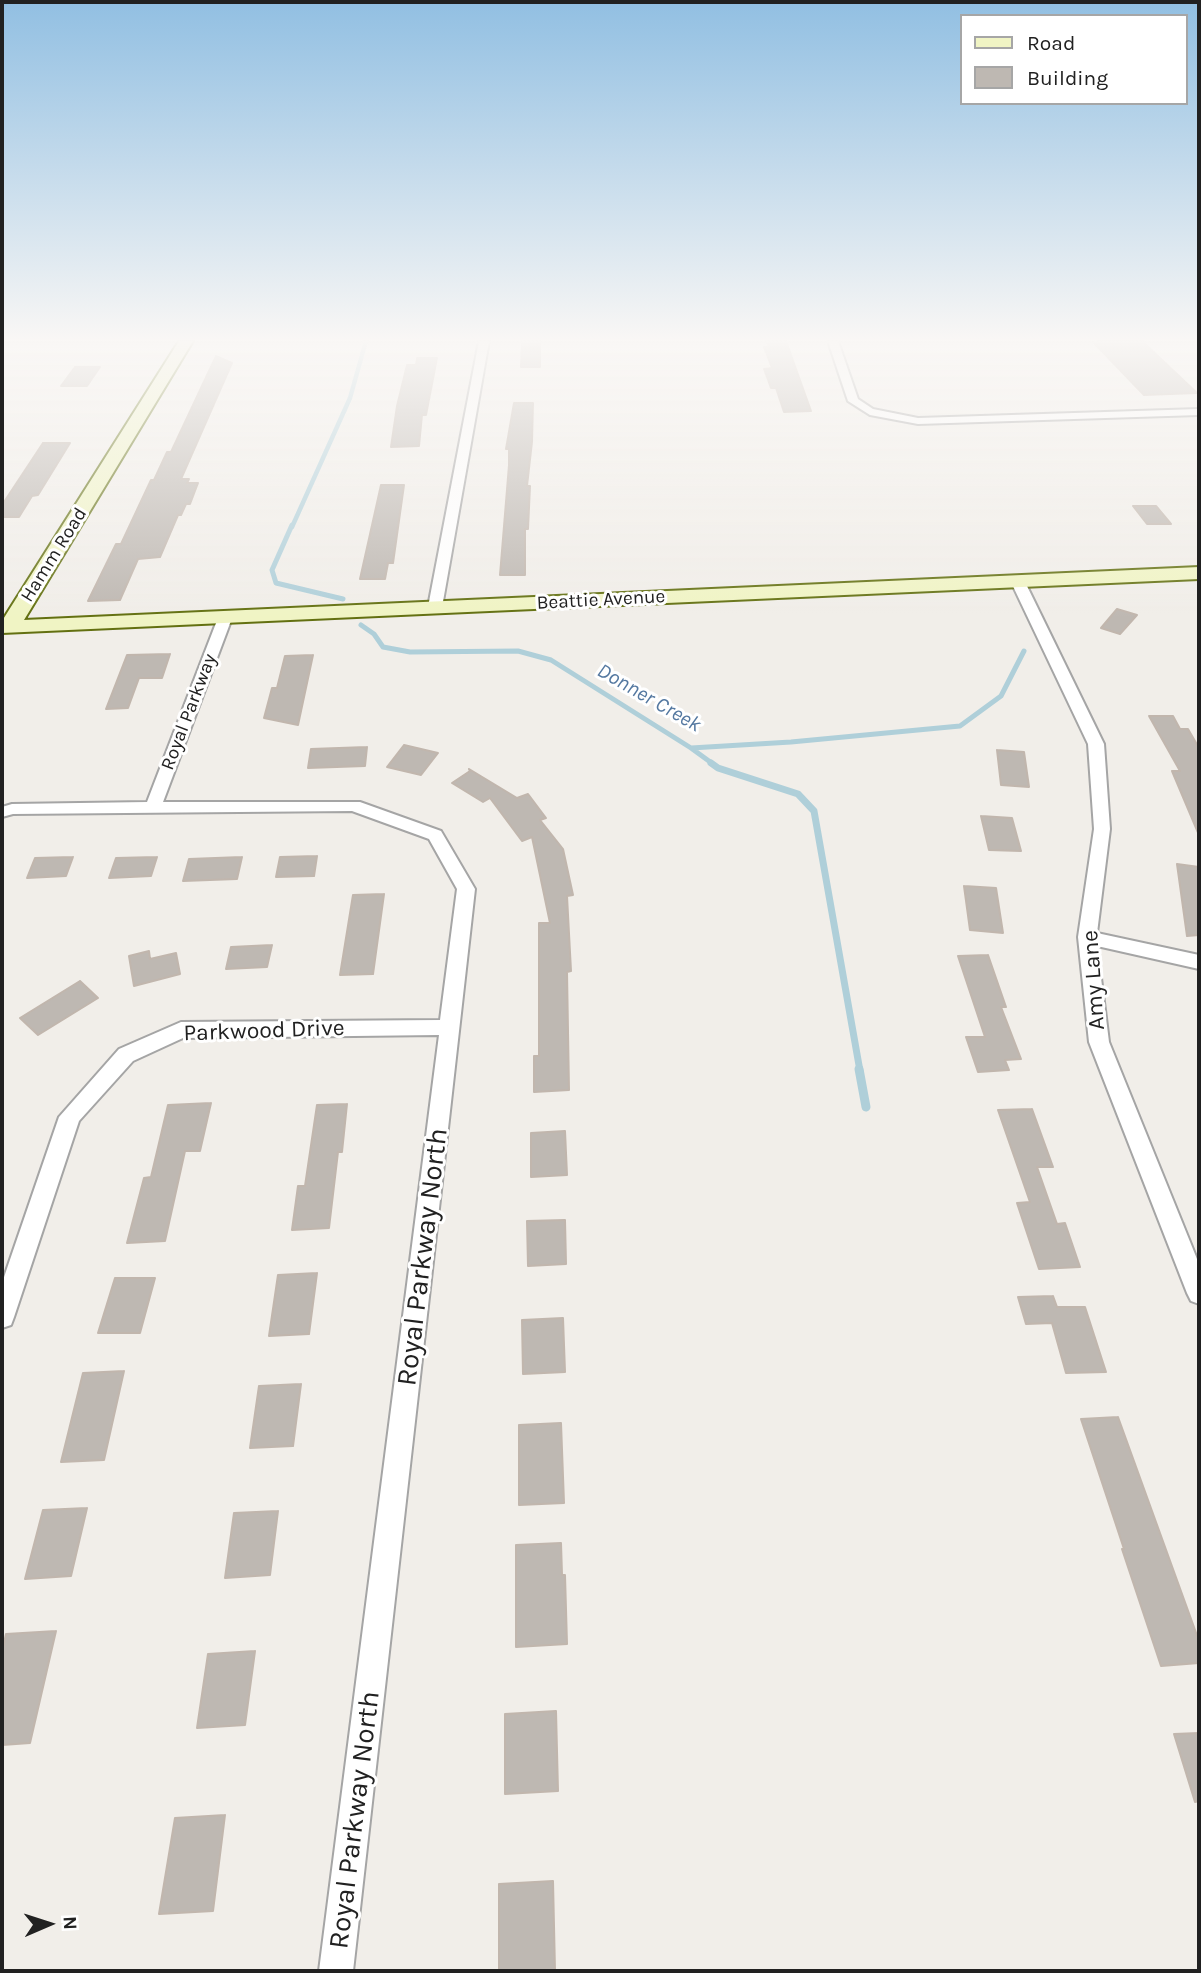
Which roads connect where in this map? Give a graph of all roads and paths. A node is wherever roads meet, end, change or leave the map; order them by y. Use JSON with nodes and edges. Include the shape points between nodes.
{"nodes":[{"id":1,"x":128,"y":433,"type":"edge"},
{"id":2,"x":467,"y":433,"type":"edge"},
{"id":3,"x":1199,"y":573,"type":"edge"},
{"id":4,"x":1018,"y":582,"type":"junction"},
{"id":5,"x":435,"y":607,"type":"junction"},
{"id":6,"x":225,"y":618,"type":"junction"},
{"id":7,"x":6,"y":627,"type":"edge"},
{"id":8,"x":153,"y":807,"type":"junction"},
{"id":9,"x":2,"y":812,"type":"edge"},
{"id":10,"x":1087,"y":937,"type":"junction"},
{"id":11,"x":1199,"y":962,"type":"edge"},
{"id":12,"x":451,"y":1027,"type":"junction"},
{"id":13,"x":1199,"y":1293,"type":"edge"},
{"id":14,"x":2,"y":1317,"type":"edge"},
{"id":15,"x":336,"y":1971,"type":"edge"}],
"edges":[{"from":1,"to":7,"type":"street","name":"Hamm Road"},
{"from":2,"to":5,"type":"street"},
{"from":3,"to":4,"type":"street","name":"Beattie Avenue"},
{"from":4,"to":5,"type":"street","name":"Beattie Avenue"},
{"from":4,"to":10,"type":"street","name":"Amy Lane","via":[[1096,744],[1102,829]]},
{"from":5,"to":6,"type":"street","name":"Beattie Avenue"},
{"from":6,"to":7,"type":"street","name":"Beattie Avenue"},
{"from":6,"to":8,"type":"street","name":"Royal Parkway"},
{"from":8,"to":9,"type":"street","name":"Royal Parkway North"},
{"from":8,"to":12,"type":"street","name":"Royal Parkway North","via":[[354,806],[435,835],[466,889]]},
{"from":10,"to":11,"type":"street"},
{"from":10,"to":13,"type":"street","name":"Amy Lane","via":[[1099,1042]]},
{"from":12,"to":14,"type":"street","name":"Parkwood Drive","via":[[181,1030],[126,1055],[70,1116]]},
{"from":12,"to":15,"type":"street","name":"Royal Parkway North"}]}
